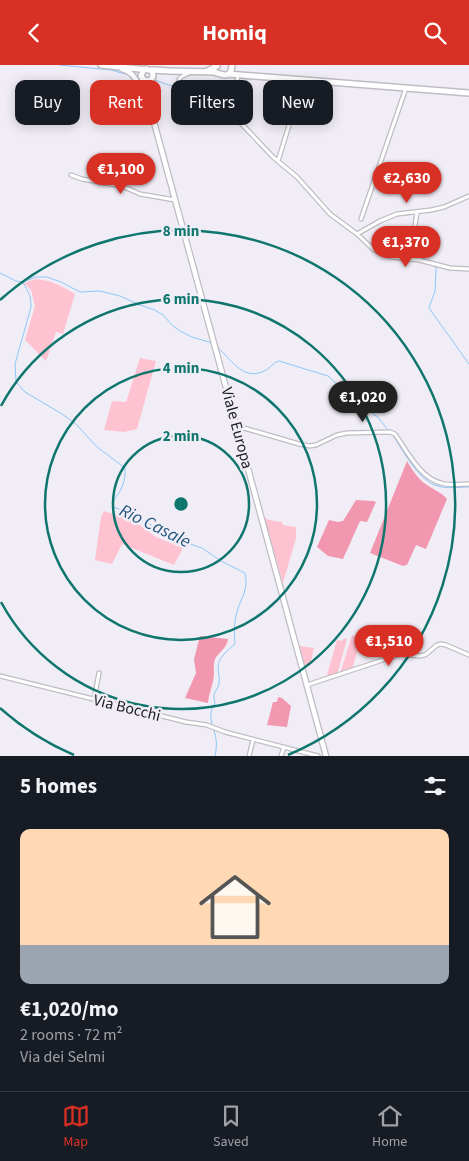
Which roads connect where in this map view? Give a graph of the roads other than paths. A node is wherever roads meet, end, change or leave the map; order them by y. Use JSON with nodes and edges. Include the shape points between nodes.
{"nodes":[{"id":1,"x":101,"y":65,"type":"edge"},
{"id":2,"x":217,"y":65,"type":"edge"},
{"id":3,"x":112,"y":66,"type":"edge"},
{"id":4,"x":232,"y":66,"type":"edge"},
{"id":5,"x":129,"y":67,"type":"junction"},
{"id":6,"x":148,"y":70,"type":"junction"},
{"id":7,"x":169,"y":71,"type":"junction"},
{"id":8,"x":204,"y":72,"type":"junction"},
{"id":9,"x":189,"y":73,"type":"junction"},
{"id":10,"x":219,"y":73,"type":"junction"},
{"id":11,"x":228,"y":75,"type":"junction"},
{"id":12,"x":142,"y":76,"type":"junction"},
{"id":13,"x":241,"y":76,"type":"junction"},
{"id":14,"x":152,"y":79,"type":"junction"},
{"id":15,"x":136,"y":80,"type":"edge"},
{"id":16,"x":143,"y":80,"type":"edge"},
{"id":17,"x":179,"y":80,"type":"edge"},
{"id":18,"x":238,"y":80,"type":"edge"},
{"id":19,"x":303,"y":80,"type":"edge"},
{"id":20,"x":333,"y":82,"type":"edge"},
{"id":21,"x":406,"y":88,"type":"junction"},
{"id":22,"x":469,"y":93,"type":"edge"},
{"id":23,"x":154,"y":125,"type":"edge"},
{"id":24,"x":243,"y":125,"type":"edge"},
{"id":25,"x":289,"y":125,"type":"edge"},
{"id":26,"x":278,"y":161,"type":"junction"},
{"id":27,"x":71,"y":175,"type":"dead end"},
{"id":28,"x":469,"y":197,"type":"edge"},
{"id":29,"x":175,"y":200,"type":"junction"},
{"id":30,"x":417,"y":212,"type":"junction"},
{"id":31,"x":361,"y":219,"type":"dead end"},
{"id":32,"x":410,"y":231,"type":"dead end"},
{"id":33,"x":357,"y":234,"type":"junction"},
{"id":34,"x":421,"y":241,"type":"dead end"},
{"id":35,"x":420,"y":260,"type":"junction"},
{"id":36,"x":469,"y":269,"type":"edge"},
{"id":37,"x":237,"y":426,"type":"junction"},
{"id":38,"x":469,"y":484,"type":"edge"},
{"id":39,"x":469,"y":655,"type":"edge"},
{"id":40,"x":99,"y":673,"type":"dead end"},
{"id":41,"x":0,"y":676,"type":"edge"},
{"id":42,"x":307,"y":685,"type":"junction"},
{"id":43,"x":94,"y":699,"type":"junction"},
{"id":44,"x":253,"y":740,"type":"junction"},
{"id":45,"x":284,"y":747,"type":"junction"},
{"id":46,"x":249,"y":756,"type":"edge"},
{"id":47,"x":281,"y":756,"type":"edge"},
{"id":48,"x":318,"y":756,"type":"edge"},
{"id":49,"x":326,"y":756,"type":"edge"}],
"edges":[{"from":1,"to":3,"type":"main road"},
{"from":2,"to":8,"type":"main road"},
{"from":2,"to":10,"type":"main road"},
{"from":3,"to":5,"type":"main road"},
{"from":3,"to":15,"type":"main road","name":"Viale Europa","via":[[130,71]]},
{"from":4,"to":11,"type":"main road"},
{"from":4,"to":13,"type":"main road"},
{"from":5,"to":6,"type":"main road"},
{"from":5,"to":12,"type":"main road"},
{"from":6,"to":7,"type":"main road"},
{"from":6,"to":12,"type":"main road","via":[[143,71]]},
{"from":6,"to":14,"type":"main road","via":[[153,74]]},
{"from":7,"to":9,"type":"main road"},
{"from":7,"to":14,"type":"main road"},
{"from":8,"to":9,"type":"main road"},
{"from":8,"to":10,"type":"main road"},
{"from":9,"to":17,"type":"street"},
{"from":10,"to":11,"type":"main road"},
{"from":11,"to":13,"type":"main road"},
{"from":12,"to":14,"type":"main road","via":[[144,80]]},
{"from":12,"to":16,"type":"main road","name":"Viale Europa"},
{"from":13,"to":18,"type":"street"},
{"from":13,"to":19,"type":"main road"},
{"from":20,"to":21,"type":"main road"},
{"from":21,"to":22,"type":"main road"},
{"from":21,"to":31,"type":"street"},
{"from":23,"to":29,"type":"main road","name":"Viale Europa"},
{"from":24,"to":26,"type":"street"},
{"from":25,"to":26,"type":"street"},
{"from":26,"to":33,"type":"street","via":[[330,214]]},
{"from":27,"to":29,"type":"street"},
{"from":28,"to":30,"type":"street","via":[[444,207]]},
{"from":29,"to":37,"type":"main road","name":"Viale Europa"},
{"from":30,"to":32,"type":"street","via":[[414,232]]},
{"from":30,"to":33,"type":"street","via":[[397,214]]},
{"from":33,"to":35,"type":"street","via":[[374,250],[385,255]]},
{"from":34,"to":35,"type":"street"},
{"from":35,"to":36,"type":"street"},
{"from":37,"to":38,"type":"street","via":[[310,445],[348,433],[390,432],[395,434],[430,479],[444,484]]},
{"from":37,"to":42,"type":"main road","name":"Viale Europa"},
{"from":39,"to":42,"type":"street","via":[[441,644],[424,655],[401,654]]},
{"from":40,"to":43,"type":"street"},
{"from":41,"to":43,"type":"street","name":"Via Bocchi"},
{"from":42,"to":49,"type":"main road","name":"Viale Europa"},
{"from":43,"to":44,"type":"street","name":"Via Bocchi","via":[[201,724]]},
{"from":44,"to":45,"type":"street","name":"Via Bocchi"},
{"from":44,"to":46,"type":"street"},
{"from":45,"to":47,"type":"street"},
{"from":45,"to":48,"type":"street","name":"Via Bocchi"}]}
